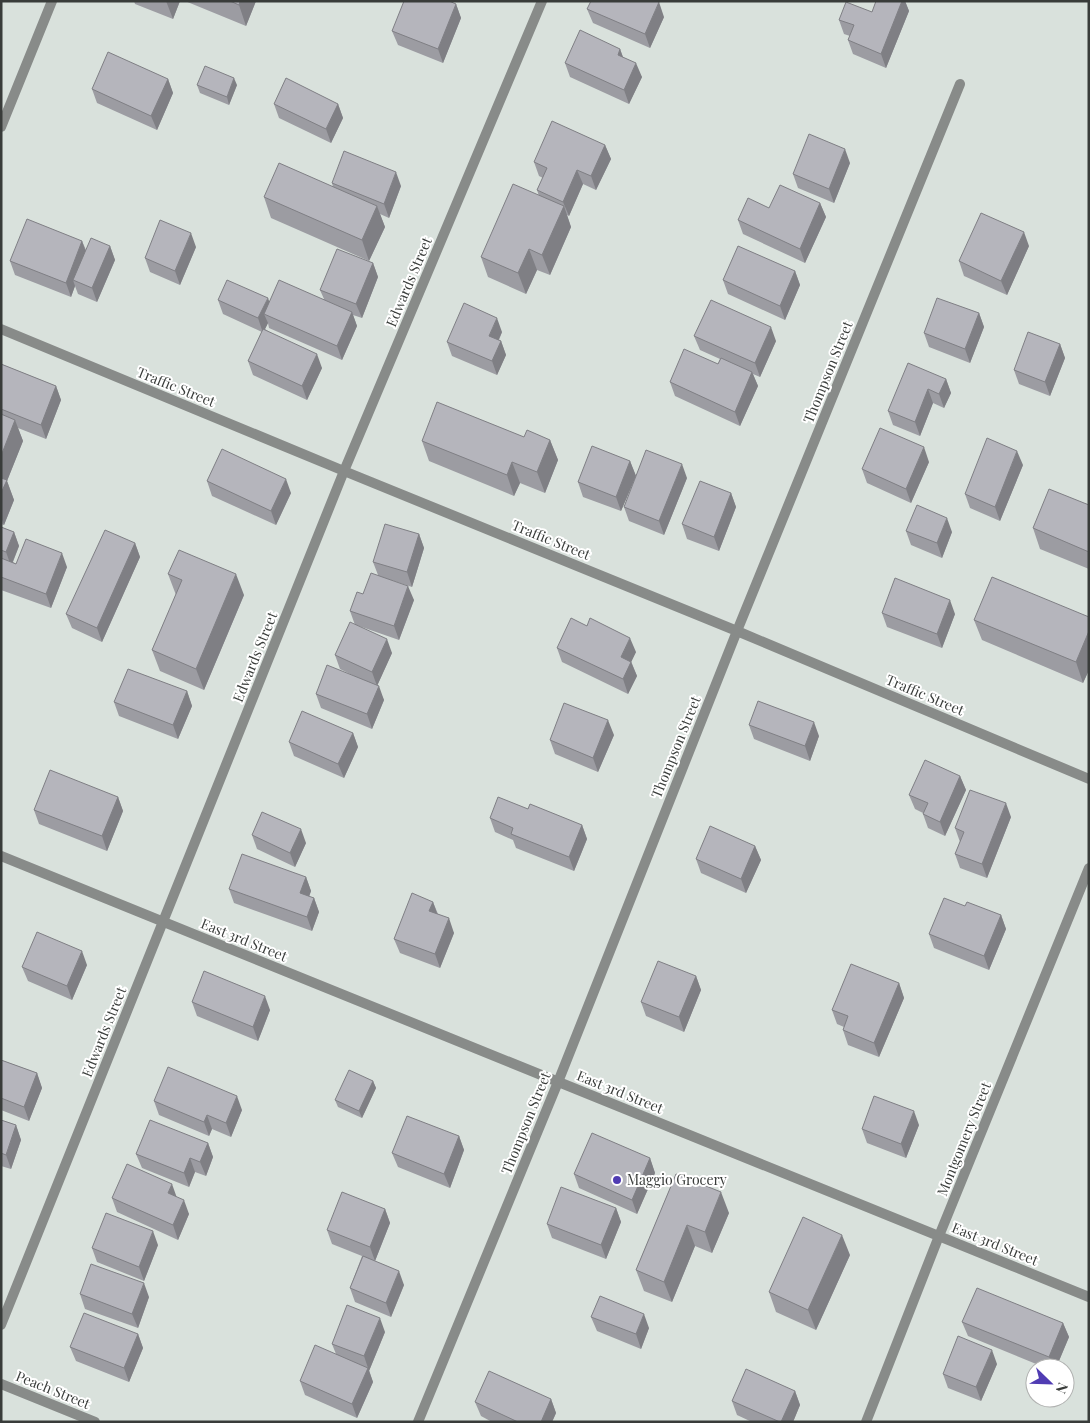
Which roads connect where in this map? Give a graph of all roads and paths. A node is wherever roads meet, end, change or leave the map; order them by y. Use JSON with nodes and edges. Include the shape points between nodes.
{"nodes":[{"id":1,"x":52,"y":1,"type":"edge"},
{"id":2,"x":542,"y":1,"type":"edge"},
{"id":3,"x":960,"y":84,"type":"dead end"},
{"id":4,"x":1,"y":127,"type":"edge"},
{"id":5,"x":1,"y":330,"type":"edge"},
{"id":6,"x":344,"y":472,"type":"junction"},
{"id":7,"x":737,"y":631,"type":"junction"},
{"id":8,"x":1089,"y":779,"type":"edge"},
{"id":9,"x":1,"y":856,"type":"edge"},
{"id":10,"x":1089,"y":868,"type":"edge"},
{"id":11,"x":162,"y":922,"type":"junction"},
{"id":12,"x":558,"y":1082,"type":"junction"},
{"id":13,"x":939,"y":1236,"type":"junction"},
{"id":14,"x":1089,"y":1297,"type":"edge"},
{"id":15,"x":1,"y":1325,"type":"edge"},
{"id":16,"x":1,"y":1384,"type":"edge"},
{"id":17,"x":95,"y":1422,"type":"edge"},
{"id":18,"x":418,"y":1422,"type":"edge"},
{"id":19,"x":866,"y":1422,"type":"edge"}],
"edges":[{"from":1,"to":4,"type":"street"},
{"from":2,"to":6,"type":"street","name":"Edwards Street"},
{"from":3,"to":7,"type":"street","name":"Thompson Street"},
{"from":5,"to":6,"type":"street","name":"Traffic Street"},
{"from":6,"to":7,"type":"street","name":"Traffic Street"},
{"from":6,"to":11,"type":"street","name":"Edwards Street"},
{"from":7,"to":8,"type":"street","name":"Traffic Street"},
{"from":7,"to":12,"type":"street","name":"Thompson Street"},
{"from":9,"to":11,"type":"street","name":"East 3rd Street"},
{"from":10,"to":13,"type":"street","name":"Montgomery Street"},
{"from":11,"to":12,"type":"street","name":"East 3rd Street"},
{"from":11,"to":15,"type":"street","name":"Edwards Street"},
{"from":12,"to":13,"type":"street","name":"East 3rd Street"},
{"from":12,"to":18,"type":"street","name":"Thompson Street"},
{"from":13,"to":14,"type":"street","name":"East 3rd Street"},
{"from":13,"to":19,"type":"street","name":"Montgomery Street"},
{"from":16,"to":17,"type":"street","name":"Peach Street"}]}
